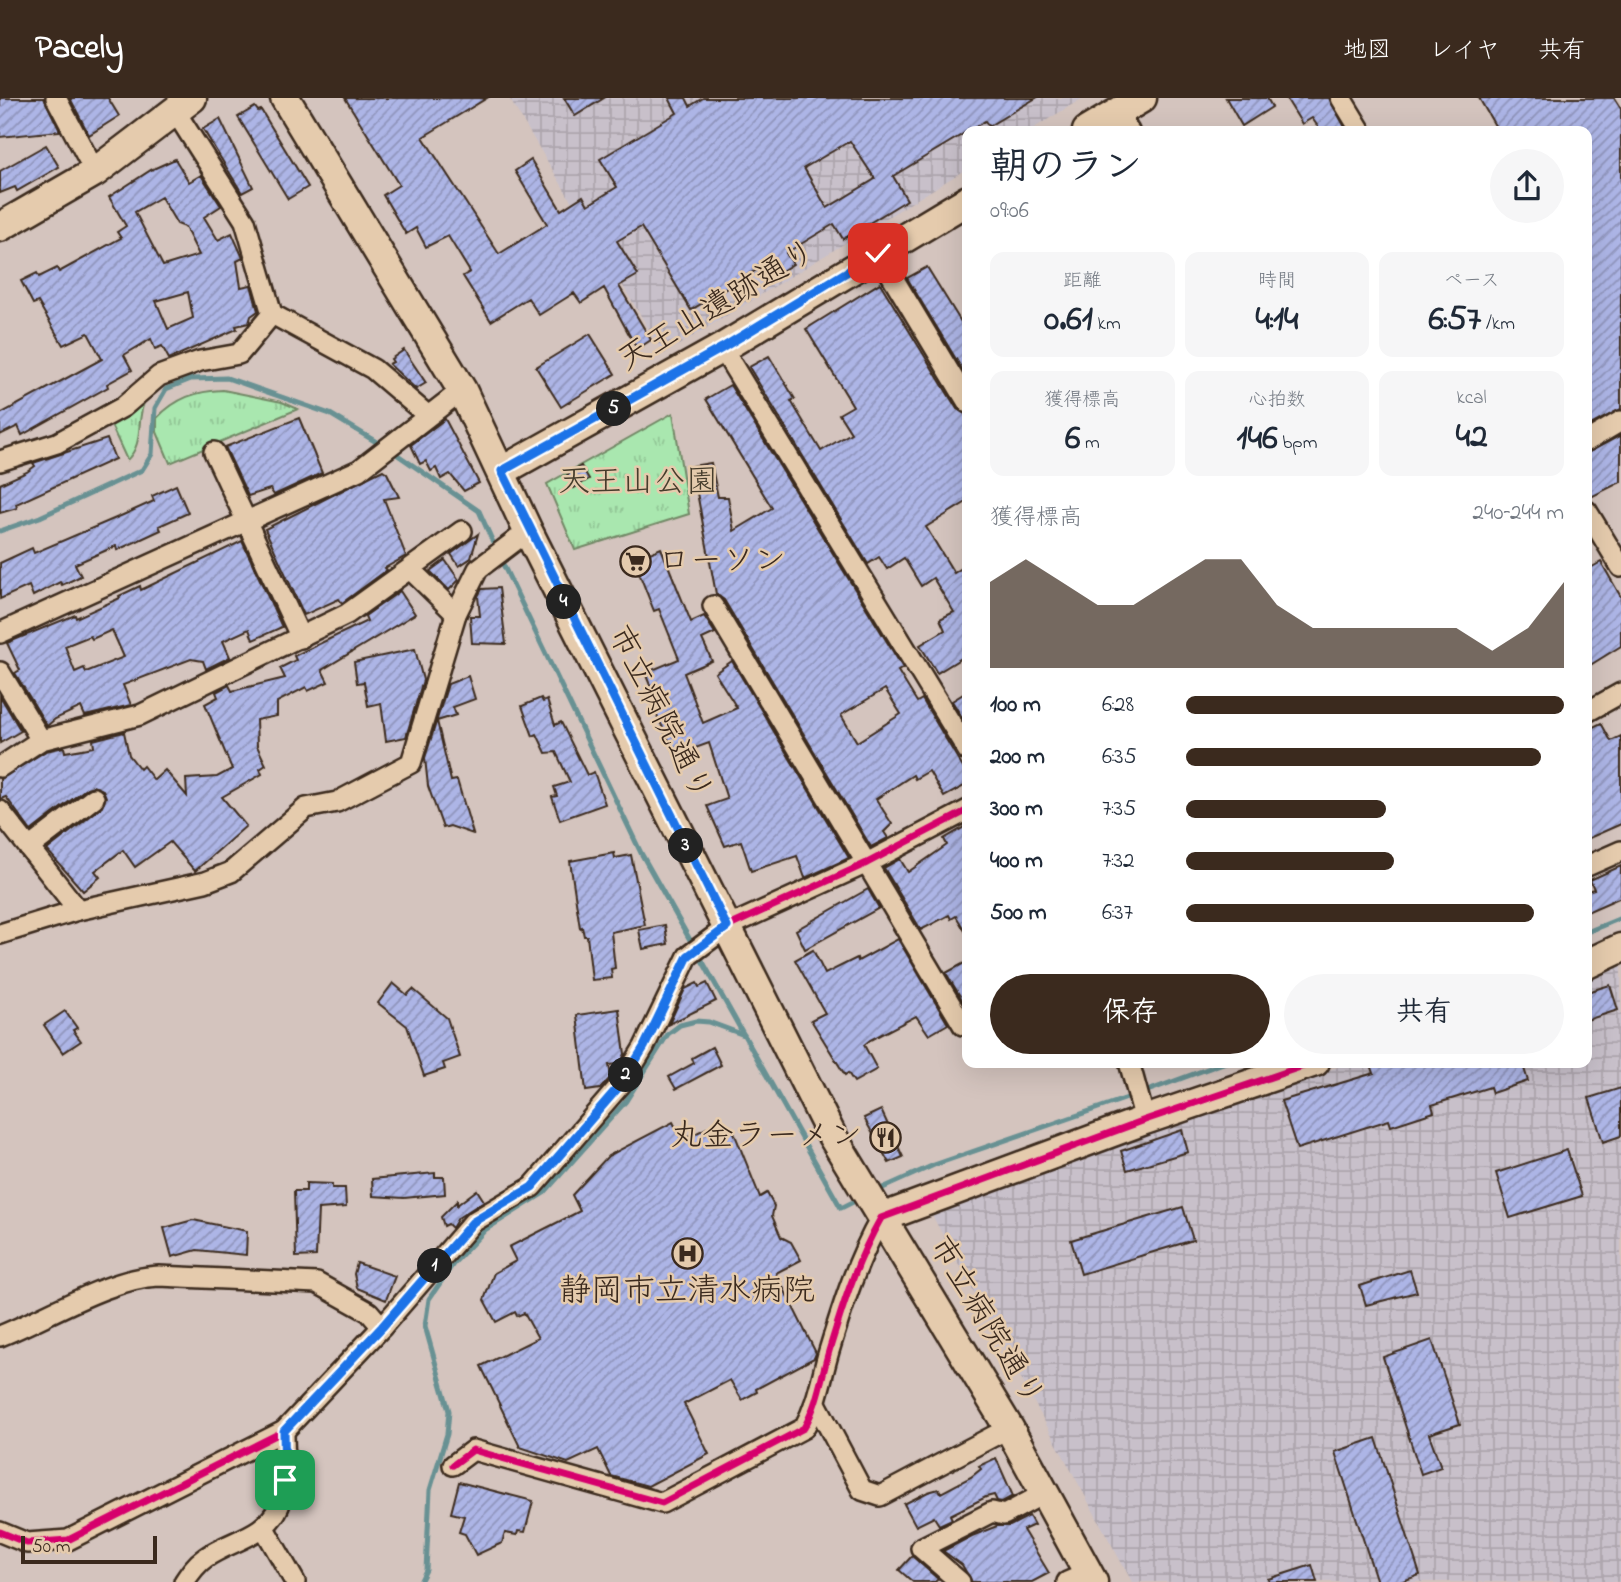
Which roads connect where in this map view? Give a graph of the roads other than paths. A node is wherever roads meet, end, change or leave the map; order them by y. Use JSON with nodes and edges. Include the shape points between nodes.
{"nodes":[{"id":1,"x":56,"y":98,"type":"edge"},
{"id":2,"x":285,"y":98,"type":"edge"},
{"id":3,"x":1142,"y":98,"type":"edge"},
{"id":4,"x":1341,"y":98,"type":"edge"},
{"id":5,"x":181,"y":103,"type":"edge"},
{"id":6,"x":1123,"y":122,"type":"edge"},
{"id":7,"x":1358,"y":126,"type":"edge"},
{"id":8,"x":95,"y":172,"type":"junction"},
{"id":9,"x":962,"y":204,"type":"edge"},
{"id":10,"x":0,"y":228,"type":"edge"},
{"id":11,"x":878,"y":253,"type":"junction"},
{"id":12,"x":272,"y":314,"type":"junction"},
{"id":13,"x":722,"y":348,"type":"junction"},
{"id":14,"x":462,"y":390,"type":"junction"},
{"id":15,"x":962,"y":393,"type":"edge"},
{"id":16,"x":428,"y":415,"type":"junction"},
{"id":17,"x":1621,"y":421,"type":"edge"},
{"id":18,"x":1592,"y":438,"type":"edge"},
{"id":19,"x":214,"y":452,"type":"dead end"},
{"id":20,"x":0,"y":461,"type":"edge"},
{"id":21,"x":502,"y":471,"type":"junction"},
{"id":22,"x":1592,"y":519,"type":"edge"},
{"id":23,"x":247,"y":521,"type":"junction"},
{"id":24,"x":462,"y":531,"type":"dead end"},
{"id":25,"x":528,"y":531,"type":"junction"},
{"id":26,"x":1621,"y":567,"type":"edge"},
{"id":27,"x":411,"y":570,"type":"junction"},
{"id":28,"x":713,"y":606,"type":"dead end"},
{"id":29,"x":456,"y":614,"type":"junction"},
{"id":30,"x":0,"y":634,"type":"edge"},
{"id":31,"x":301,"y":638,"type":"junction"},
{"id":32,"x":0,"y":672,"type":"edge"},
{"id":33,"x":1621,"y":693,"type":"edge"},
{"id":34,"x":1592,"y":709,"type":"edge"},
{"id":35,"x":41,"y":740,"type":"junction"},
{"id":36,"x":962,"y":741,"type":"edge"},
{"id":37,"x":0,"y":767,"type":"edge"},
{"id":38,"x":94,"y":798,"type":"dead end"},
{"id":39,"x":0,"y":811,"type":"edge"},
{"id":40,"x":962,"y":813,"type":"edge"},
{"id":41,"x":29,"y":848,"type":"junction"},
{"id":42,"x":1621,"y":851,"type":"edge"},
{"id":43,"x":867,"y":863,"type":"junction"},
{"id":44,"x":1592,"y":864,"type":"edge"},
{"id":45,"x":78,"y":910,"type":"junction"},
{"id":46,"x":727,"y":927,"type":"junction"},
{"id":47,"x":0,"y":934,"type":"edge"},
{"id":48,"x":1621,"y":948,"type":"edge"},
{"id":49,"x":1592,"y":962,"type":"edge"},
{"id":50,"x":962,"y":1023,"type":"edge"},
{"id":51,"x":1131,"y":1068,"type":"edge"},
{"id":52,"x":1297,"y":1068,"type":"edge"},
{"id":53,"x":1145,"y":1120,"type":"junction"},
{"id":54,"x":881,"y":1218,"type":"junction"},
{"id":55,"x":382,"y":1327,"type":"junction"},
{"id":56,"x":0,"y":1336,"type":"edge"},
{"id":57,"x":817,"y":1405,"type":"junction"},
{"id":58,"x":1009,"y":1428,"type":"junction"},
{"id":59,"x":284,"y":1431,"type":"junction"},
{"id":60,"x":453,"y":1465,"type":"dead end"},
{"id":61,"x":1045,"y":1493,"type":"junction"},
{"id":62,"x":264,"y":1528,"type":"junction"},
{"id":63,"x":0,"y":1532,"type":"edge"},
{"id":64,"x":1082,"y":1579,"type":"edge"},
{"id":65,"x":184,"y":1582,"type":"edge"},
{"id":66,"x":295,"y":1582,"type":"edge"},
{"id":67,"x":960,"y":1582,"type":"edge"}],
"edges":[{"from":1,"to":8,"type":"street"},
{"from":2,"to":14,"type":"main road","name":"市立病院通り"},
{"from":3,"to":6,"type":"main road"},
{"from":4,"to":7,"type":"street"},
{"from":5,"to":8,"type":"main road"},
{"from":5,"to":12,"type":"street","via":[[245,221]]},
{"from":8,"to":10,"type":"main road"},
{"from":9,"to":11,"type":"main road","name":"天王山遺跡通り"},
{"from":11,"to":13,"type":"main road","name":"天王山遺跡通り"},
{"from":11,"to":15,"type":"street"},
{"from":12,"to":16,"type":"street","via":[[373,369]]},
{"from":12,"to":20,"type":"street","via":[[239,354],[200,361],[159,376],[124,407],[57,443]]},
{"from":13,"to":21,"type":"main road","name":"天王山遺跡通り"},
{"from":13,"to":36,"type":"street"},
{"from":14,"to":16,"type":"street"},
{"from":14,"to":21,"type":"main road","name":"市立病院通り"},
{"from":16,"to":23,"type":"street","via":[[359,470]]},
{"from":17,"to":18,"type":"street"},
{"from":19,"to":23,"type":"street"},
{"from":21,"to":25,"type":"main road","name":"市立病院通り"},
{"from":22,"to":26,"type":"street"},
{"from":23,"to":30,"type":"street"},
{"from":23,"to":31,"type":"street"},
{"from":24,"to":27,"type":"street"},
{"from":25,"to":29,"type":"street","via":[[478,569]]},
{"from":25,"to":46,"type":"main road","name":"市立病院通り"},
{"from":27,"to":29,"type":"street"},
{"from":27,"to":31,"type":"street","via":[[347,614]]},
{"from":28,"to":43,"type":"street"},
{"from":29,"to":45,"type":"street","via":[[411,763],[337,802],[306,808],[231,872]]},
{"from":31,"to":35,"type":"street","via":[[140,715]]},
{"from":32,"to":35,"type":"street"},
{"from":33,"to":34,"type":"street"},
{"from":35,"to":37,"type":"street"},
{"from":38,"to":41,"type":"street"},
{"from":39,"to":41,"type":"street"},
{"from":40,"to":43,"type":"street"},
{"from":41,"to":45,"type":"street"},
{"from":42,"to":44,"type":"street"},
{"from":43,"to":46,"type":"street"},
{"from":43,"to":50,"type":"street"},
{"from":45,"to":47,"type":"street"},
{"from":46,"to":54,"type":"main road","name":"市立病院通り","via":[[831,1134]]},
{"from":46,"to":55,"type":"street","via":[[688,956],[622,1083],[550,1167],[532,1187],[473,1222]]},
{"from":48,"to":49,"type":"main road"},
{"from":51,"to":53,"type":"street"},
{"from":52,"to":53,"type":"main road"},
{"from":53,"to":54,"type":"main road"},
{"from":54,"to":57,"type":"street","via":[[865,1245],[844,1301]]},
{"from":54,"to":58,"type":"main road","name":"市立病院通り"},
{"from":55,"to":56,"type":"street","via":[[369,1312],[317,1283],[141,1276]]},
{"from":55,"to":59,"type":"street"},
{"from":57,"to":58,"type":"street","via":[[862,1490],[880,1496]]},
{"from":57,"to":60,"type":"street","via":[[804,1428],[662,1503],[473,1450]]},
{"from":58,"to":61,"type":"main road","name":"市立病院通り"},
{"from":59,"to":62,"type":"street","via":[[285,1480],[279,1506]]},
{"from":59,"to":63,"type":"street","via":[[68,1539],[27,1543]]},
{"from":61,"to":64,"type":"main road","name":"市立病院通り"},
{"from":61,"to":67,"type":"street","via":[[1004,1515],[992,1512],[921,1548]]},
{"from":62,"to":65,"type":"street","via":[[206,1556]]},
{"from":62,"to":66,"type":"street"}]}
